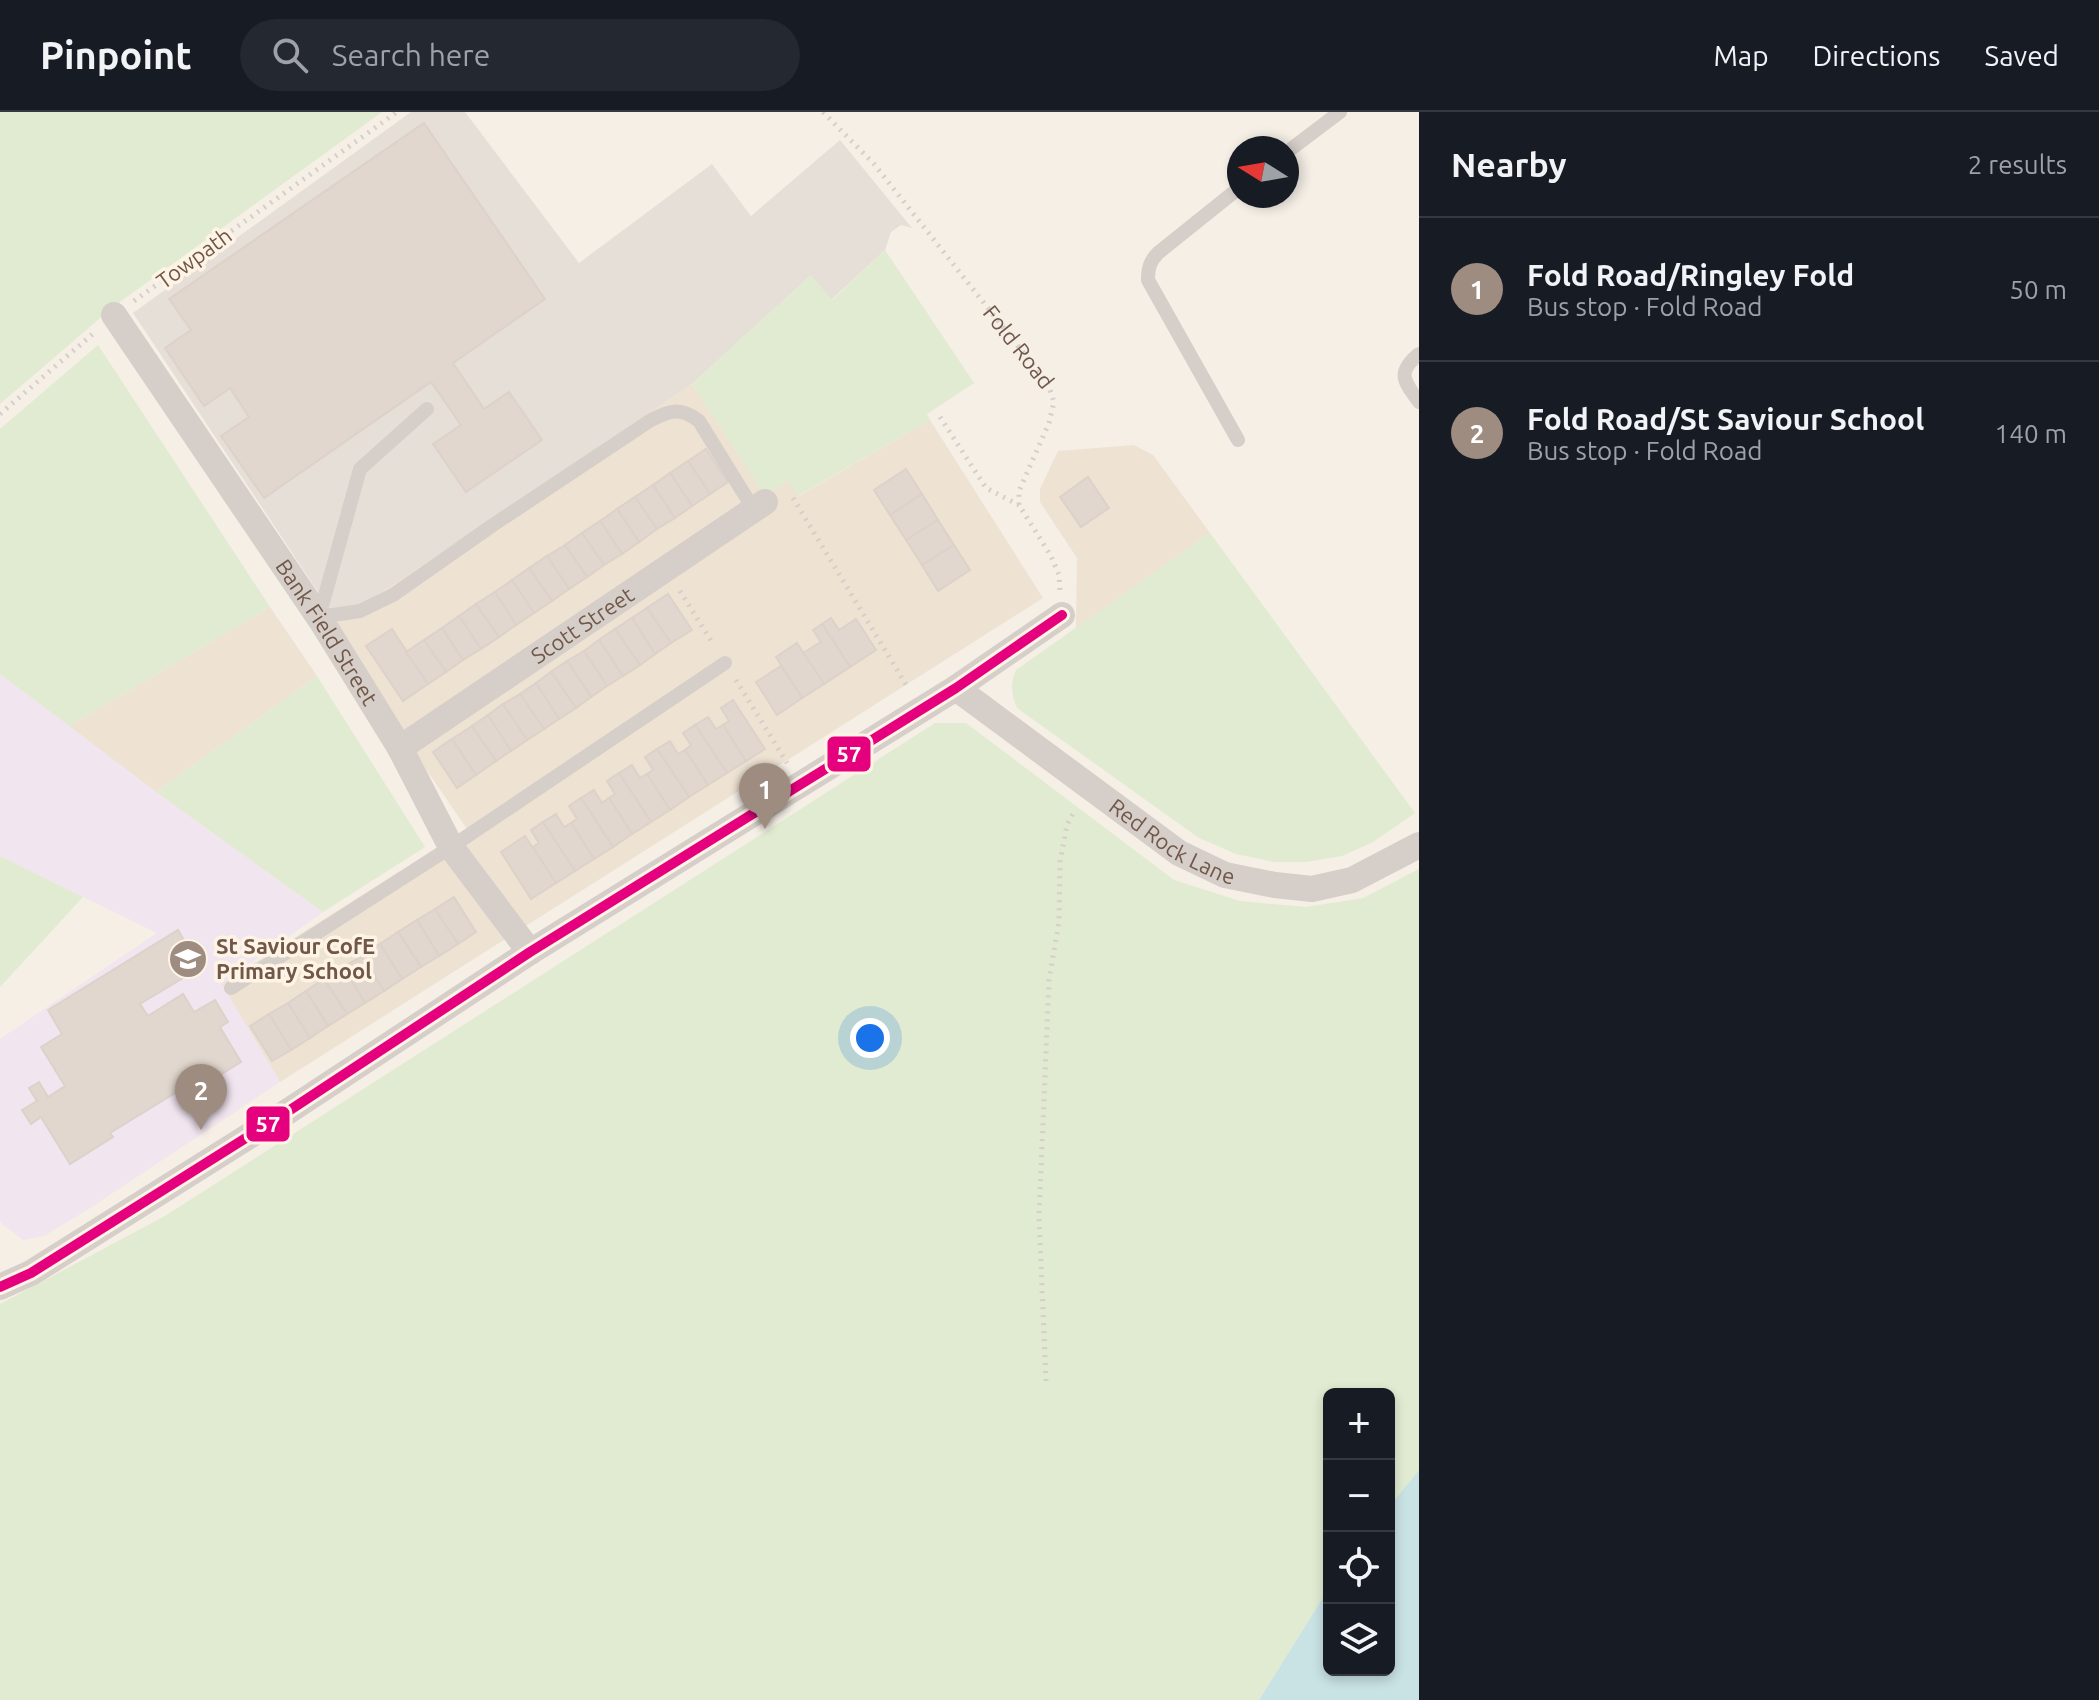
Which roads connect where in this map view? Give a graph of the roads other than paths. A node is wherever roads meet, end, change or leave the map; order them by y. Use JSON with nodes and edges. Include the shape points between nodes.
{"nodes":[{"id":1,"x":1340,"y":112,"type":"edge"},
{"id":2,"x":1299,"y":143,"type":"edge"},
{"id":3,"x":1227,"y":198,"type":"edge"},
{"id":4,"x":114,"y":315,"type":"road end"},
{"id":5,"x":1419,"y":354,"type":"edge"},
{"id":6,"x":1419,"y":402,"type":"edge"},
{"id":7,"x":427,"y":409,"type":"dead end"},
{"id":8,"x":1238,"y":440,"type":"dead end"},
{"id":9,"x":760,"y":506,"type":"joint"},
{"id":10,"x":1062,"y":615,"type":"road end"},
{"id":11,"x":319,"y":617,"type":"junction"},
{"id":12,"x":725,"y":663,"type":"dead end"},
{"id":13,"x":956,"y":688,"type":"junction"},
{"id":14,"x":400,"y":748,"type":"junction"},
{"id":15,"x":1419,"y":845,"type":"edge"},
{"id":16,"x":451,"y":847,"type":"junction"},
{"id":17,"x":530,"y":952,"type":"junction"},
{"id":18,"x":231,"y":988,"type":"dead end"},
{"id":19,"x":0,"y":1287,"type":"edge"}],
"edges":[{"from":1,"to":2,"type":"lane"},
{"from":3,"to":8,"type":"lane","via":[[1152,259],[1148,280]]},
{"from":4,"to":11,"type":"street","name":"Bank Field Street"},
{"from":5,"to":6,"type":"lane","via":[[1403,376]]},
{"from":7,"to":11,"type":"lane","via":[[360,469]]},
{"from":9,"to":11,"type":"lane","via":[[699,421],[688,412],[665,413],[393,595],[360,611]]},
{"from":9,"to":14,"type":"street","name":"Scott Street"},
{"from":10,"to":13,"type":"street"},
{"from":11,"to":14,"type":"street","name":"Bank Field Street"},
{"from":12,"to":16,"type":"lane"},
{"from":13,"to":15,"type":"street","name":"Red Rock Lane","via":[[1179,853],[1225,875],[1312,889],[1352,880]]},
{"from":13,"to":17,"type":"street"},
{"from":14,"to":16,"type":"street","name":"Bank Field Street"},
{"from":16,"to":17,"type":"street","name":"Bank Field Street"},
{"from":16,"to":18,"type":"lane"},
{"from":17,"to":19,"type":"street","via":[[284,1114],[31,1273]]}]}
